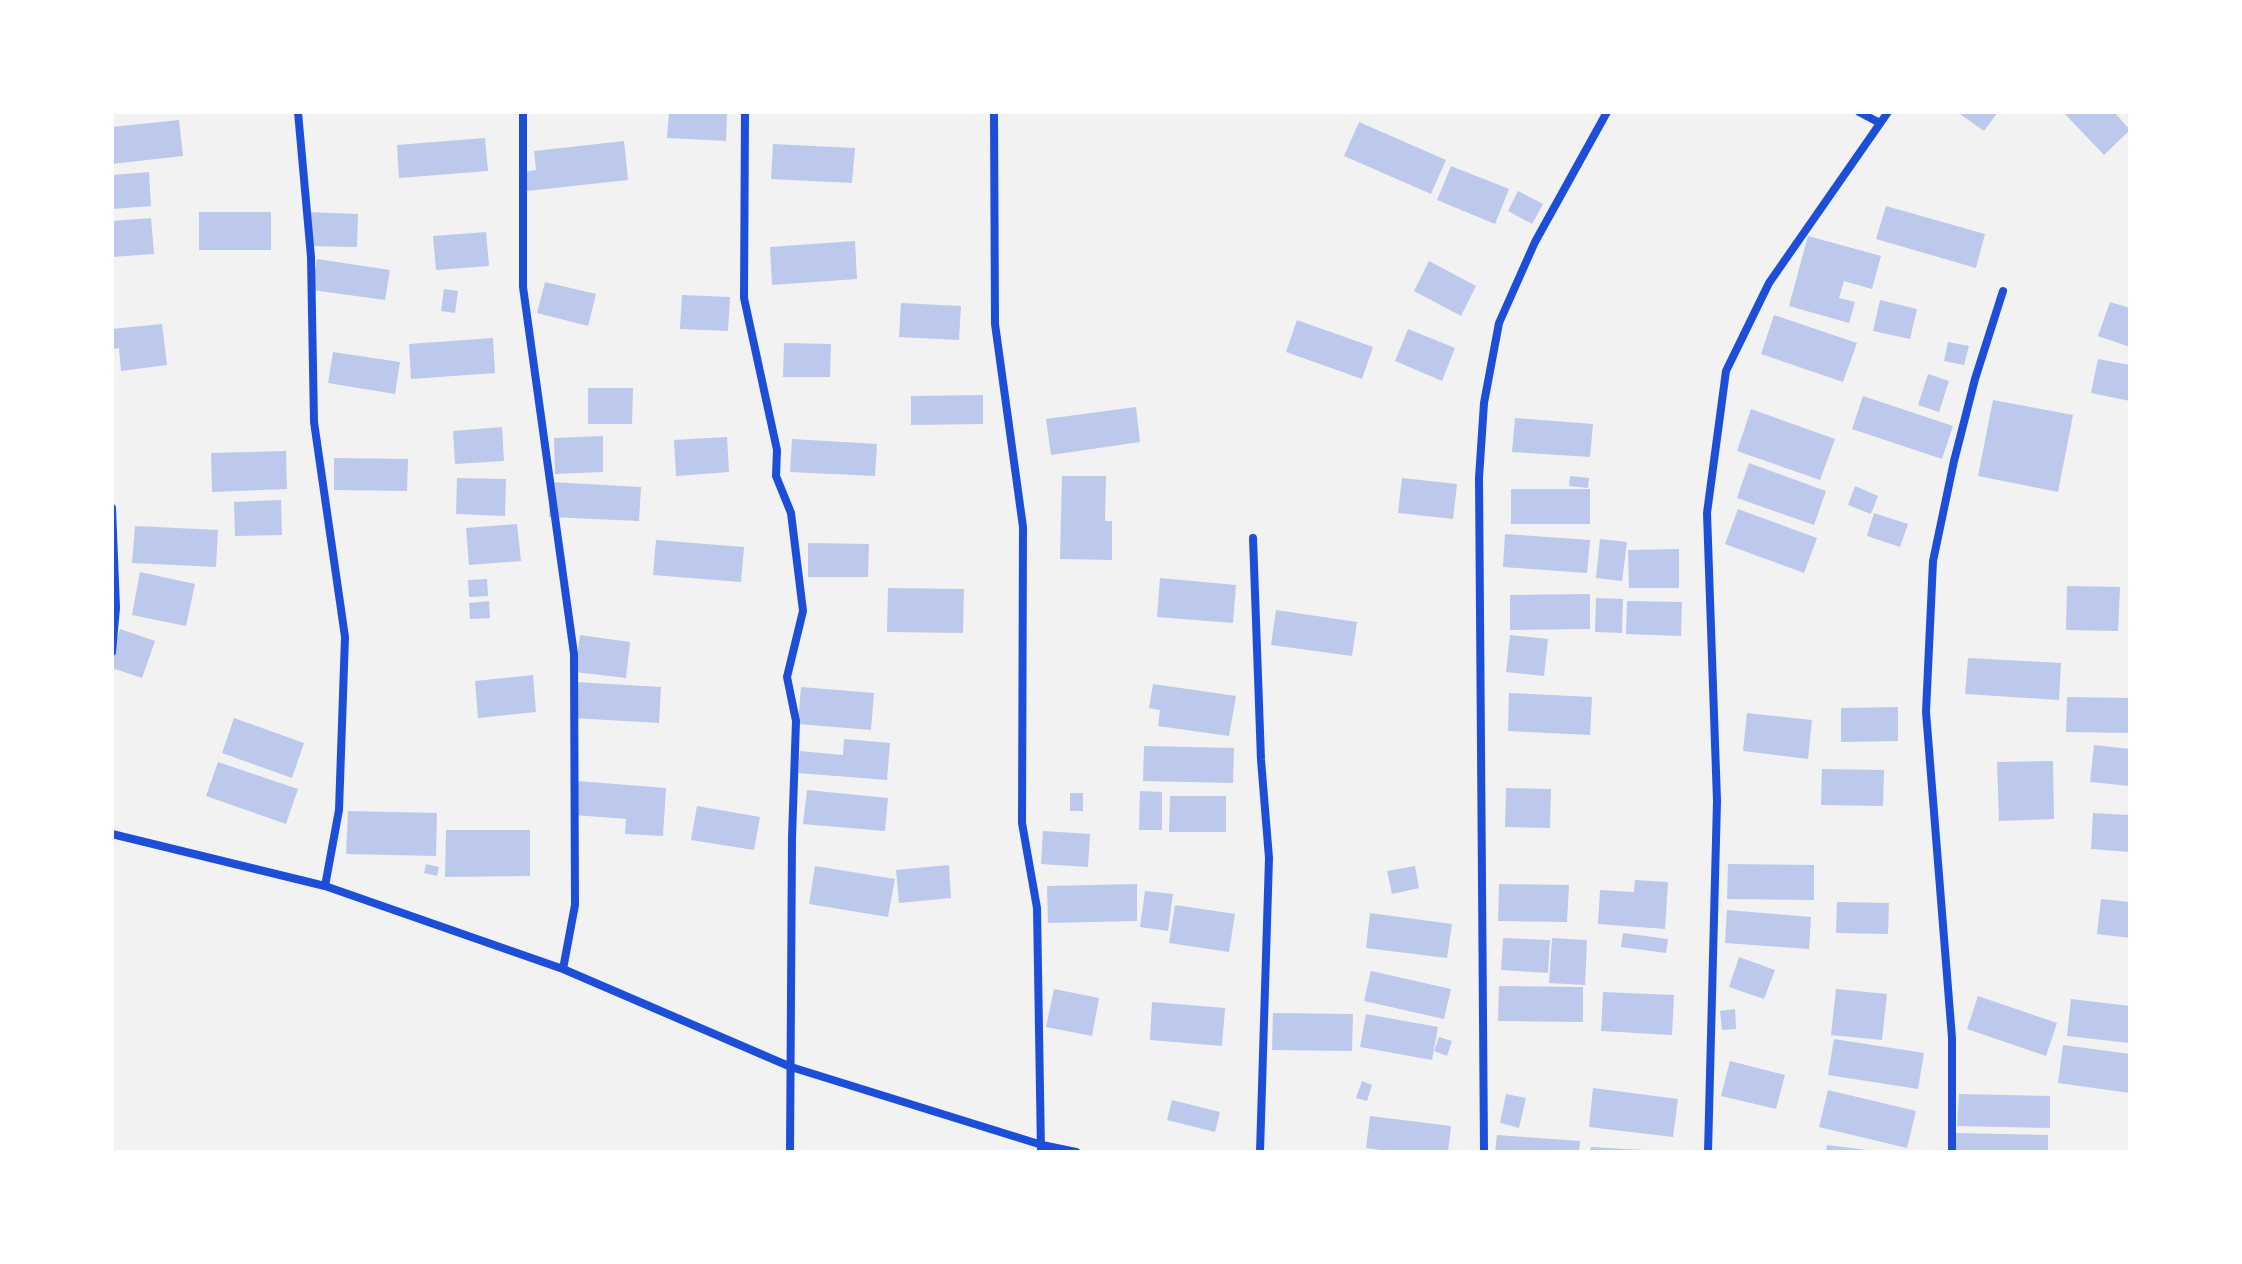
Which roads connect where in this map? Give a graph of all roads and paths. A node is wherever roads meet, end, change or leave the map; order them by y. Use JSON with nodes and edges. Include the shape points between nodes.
{"nodes":[{"id":1,"x":298,"y":112,"type":"edge"},
{"id":2,"x":523,"y":112,"type":"edge"},
{"id":3,"x":745,"y":112,"type":"edge"},
{"id":4,"x":994,"y":112,"type":"edge"},
{"id":5,"x":1607,"y":112,"type":"edge"},
{"id":6,"x":1859,"y":112,"type":"edge"},
{"id":7,"x":1888,"y":112,"type":"edge"},
{"id":8,"x":1878,"y":122,"type":"junction"},
{"id":9,"x":2003,"y":291,"type":"dead end"},
{"id":10,"x":112,"y":508,"type":"edge"},
{"id":11,"x":1253,"y":538,"type":"dead end"},
{"id":12,"x":112,"y":652,"type":"edge"},
{"id":13,"x":112,"y":834,"type":"edge"},
{"id":14,"x":325,"y":886,"type":"junction"},
{"id":15,"x":563,"y":969,"type":"junction"},
{"id":16,"x":791,"y":1067,"type":"junction"},
{"id":17,"x":1042,"y":1148,"type":"edge"},
{"id":18,"x":790,"y":1152,"type":"edge"},
{"id":19,"x":1076,"y":1152,"type":"edge"},
{"id":20,"x":1260,"y":1152,"type":"edge"},
{"id":21,"x":1484,"y":1152,"type":"edge"},
{"id":22,"x":1708,"y":1152,"type":"edge"},
{"id":23,"x":1952,"y":1152,"type":"edge"}],
"edges":[{"from":1,"to":14,"type":"street","via":[[311,257],[314,422],[345,637],[339,810]]},
{"from":2,"to":15,"type":"street","via":[[523,287],[574,654],[575,905]]},
{"from":3,"to":16,"type":"street","via":[[744,298],[777,450],[776,476],[791,513],[803,611],[787,677],[796,721]]},
{"from":4,"to":17,"type":"street","via":[[995,324],[1023,527],[1022,823],[1037,908]]},
{"from":5,"to":21,"type":"street","via":[[1535,242],[1499,323],[1484,403],[1479,478]]},
{"from":6,"to":8,"type":"street"},
{"from":7,"to":8,"type":"street"},
{"from":8,"to":22,"type":"street","via":[[1769,283],[1726,371],[1707,513],[1717,801]]},
{"from":9,"to":23,"type":"street","via":[[1975,379],[1933,561],[1926,712],[1952,1038]]},
{"from":10,"to":12,"type":"street"},
{"from":11,"to":20,"type":"street","via":[[1269,858]]},
{"from":13,"to":14,"type":"street"},
{"from":14,"to":15,"type":"street"},
{"from":15,"to":16,"type":"street"},
{"from":16,"to":17,"type":"street"},
{"from":16,"to":18,"type":"street"},
{"from":17,"to":19,"type":"street"}]}
